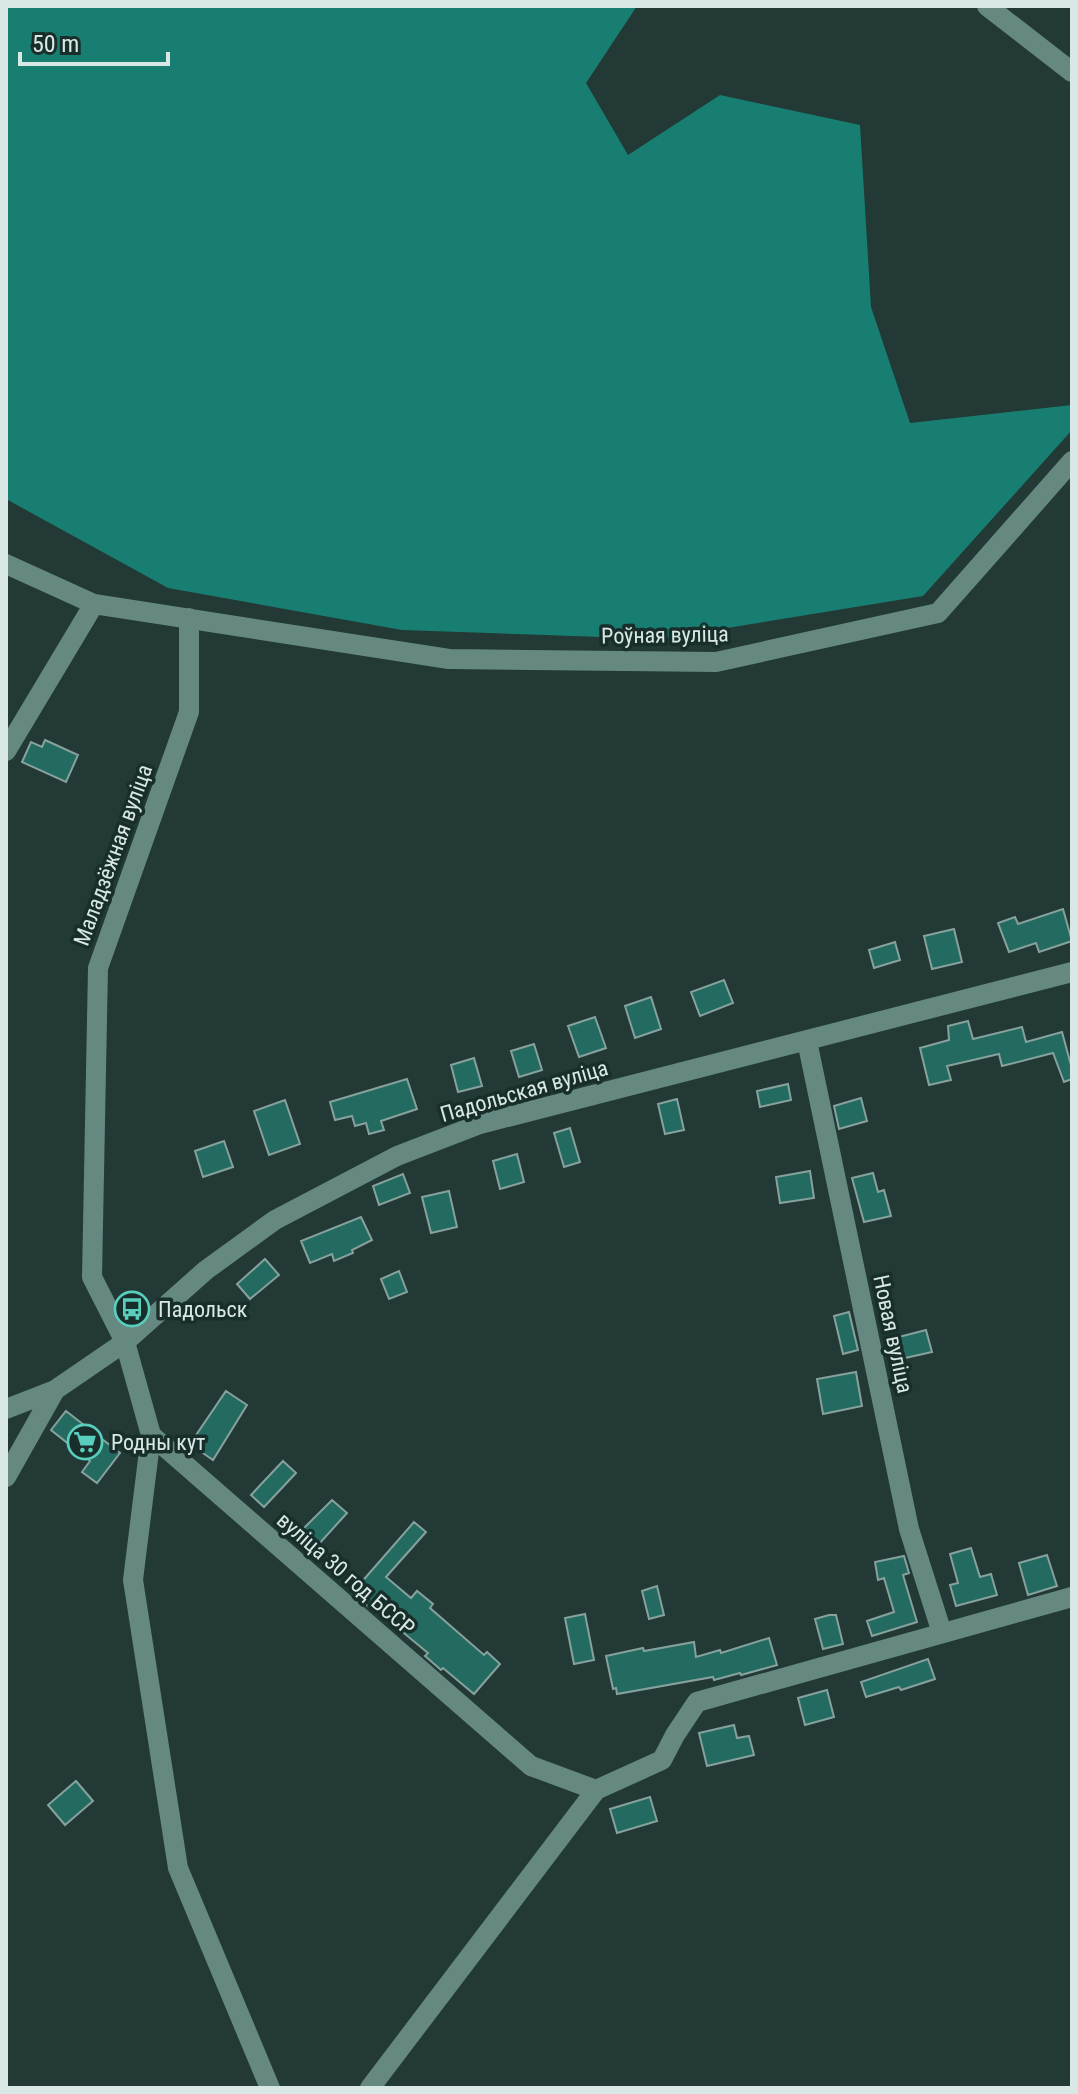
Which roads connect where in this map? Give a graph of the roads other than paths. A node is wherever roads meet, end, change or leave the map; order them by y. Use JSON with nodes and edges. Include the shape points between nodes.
{"nodes":[{"id":1,"x":987,"y":6,"type":"edge"},
{"id":2,"x":1072,"y":72,"type":"edge"},
{"id":3,"x":1072,"y":461,"type":"edge"},
{"id":4,"x":6,"y":564,"type":"edge"},
{"id":5,"x":94,"y":604,"type":"junction"},
{"id":6,"x":189,"y":618,"type":"junction"},
{"id":7,"x":6,"y":751,"type":"edge"},
{"id":8,"x":1072,"y":972,"type":"edge"},
{"id":9,"x":807,"y":1041,"type":"junction"},
{"id":10,"x":125,"y":1342,"type":"junction"},
{"id":11,"x":55,"y":1390,"type":"junction"},
{"id":12,"x":6,"y":1409,"type":"edge"},
{"id":13,"x":151,"y":1435,"type":"junction"},
{"id":14,"x":6,"y":1477,"type":"edge"},
{"id":15,"x":1072,"y":1597,"type":"edge"},
{"id":16,"x":942,"y":1633,"type":"junction"},
{"id":17,"x":596,"y":1790,"type":"junction"},
{"id":18,"x":270,"y":2088,"type":"edge"},
{"id":19,"x":370,"y":2088,"type":"edge"}],
"edges":[{"from":1,"to":2,"type":"street"},
{"from":3,"to":6,"type":"street","name":"Роўная вуліца","via":[[938,613],[716,662],[449,659]]},
{"from":4,"to":5,"type":"street"},
{"from":5,"to":6,"type":"street"},
{"from":5,"to":7,"type":"street"},
{"from":6,"to":10,"type":"street","name":"Маладзёжная вуліца","via":[[189,712],[98,968],[92,1277]]},
{"from":8,"to":9,"type":"street","name":"Падольская вуліца"},
{"from":9,"to":10,"type":"street","name":"Падольская вуліца","via":[[480,1124],[397,1156],[275,1220],[206,1270]]},
{"from":9,"to":16,"type":"street","name":"Новая вуліца","via":[[909,1529]]},
{"from":10,"to":11,"type":"street","name":"Падольская вуліца"},
{"from":10,"to":13,"type":"street"},
{"from":11,"to":12,"type":"street"},
{"from":11,"to":14,"type":"street","name":"Падольская вуліца"},
{"from":13,"to":17,"type":"street","name":"вуліца 30 год БССР","via":[[531,1766]]},
{"from":13,"to":18,"type":"street","via":[[133,1580],[178,1868]]},
{"from":15,"to":16,"type":"street"},
{"from":16,"to":17,"type":"street","via":[[697,1702],[662,1760]]},
{"from":17,"to":19,"type":"street"}]}
